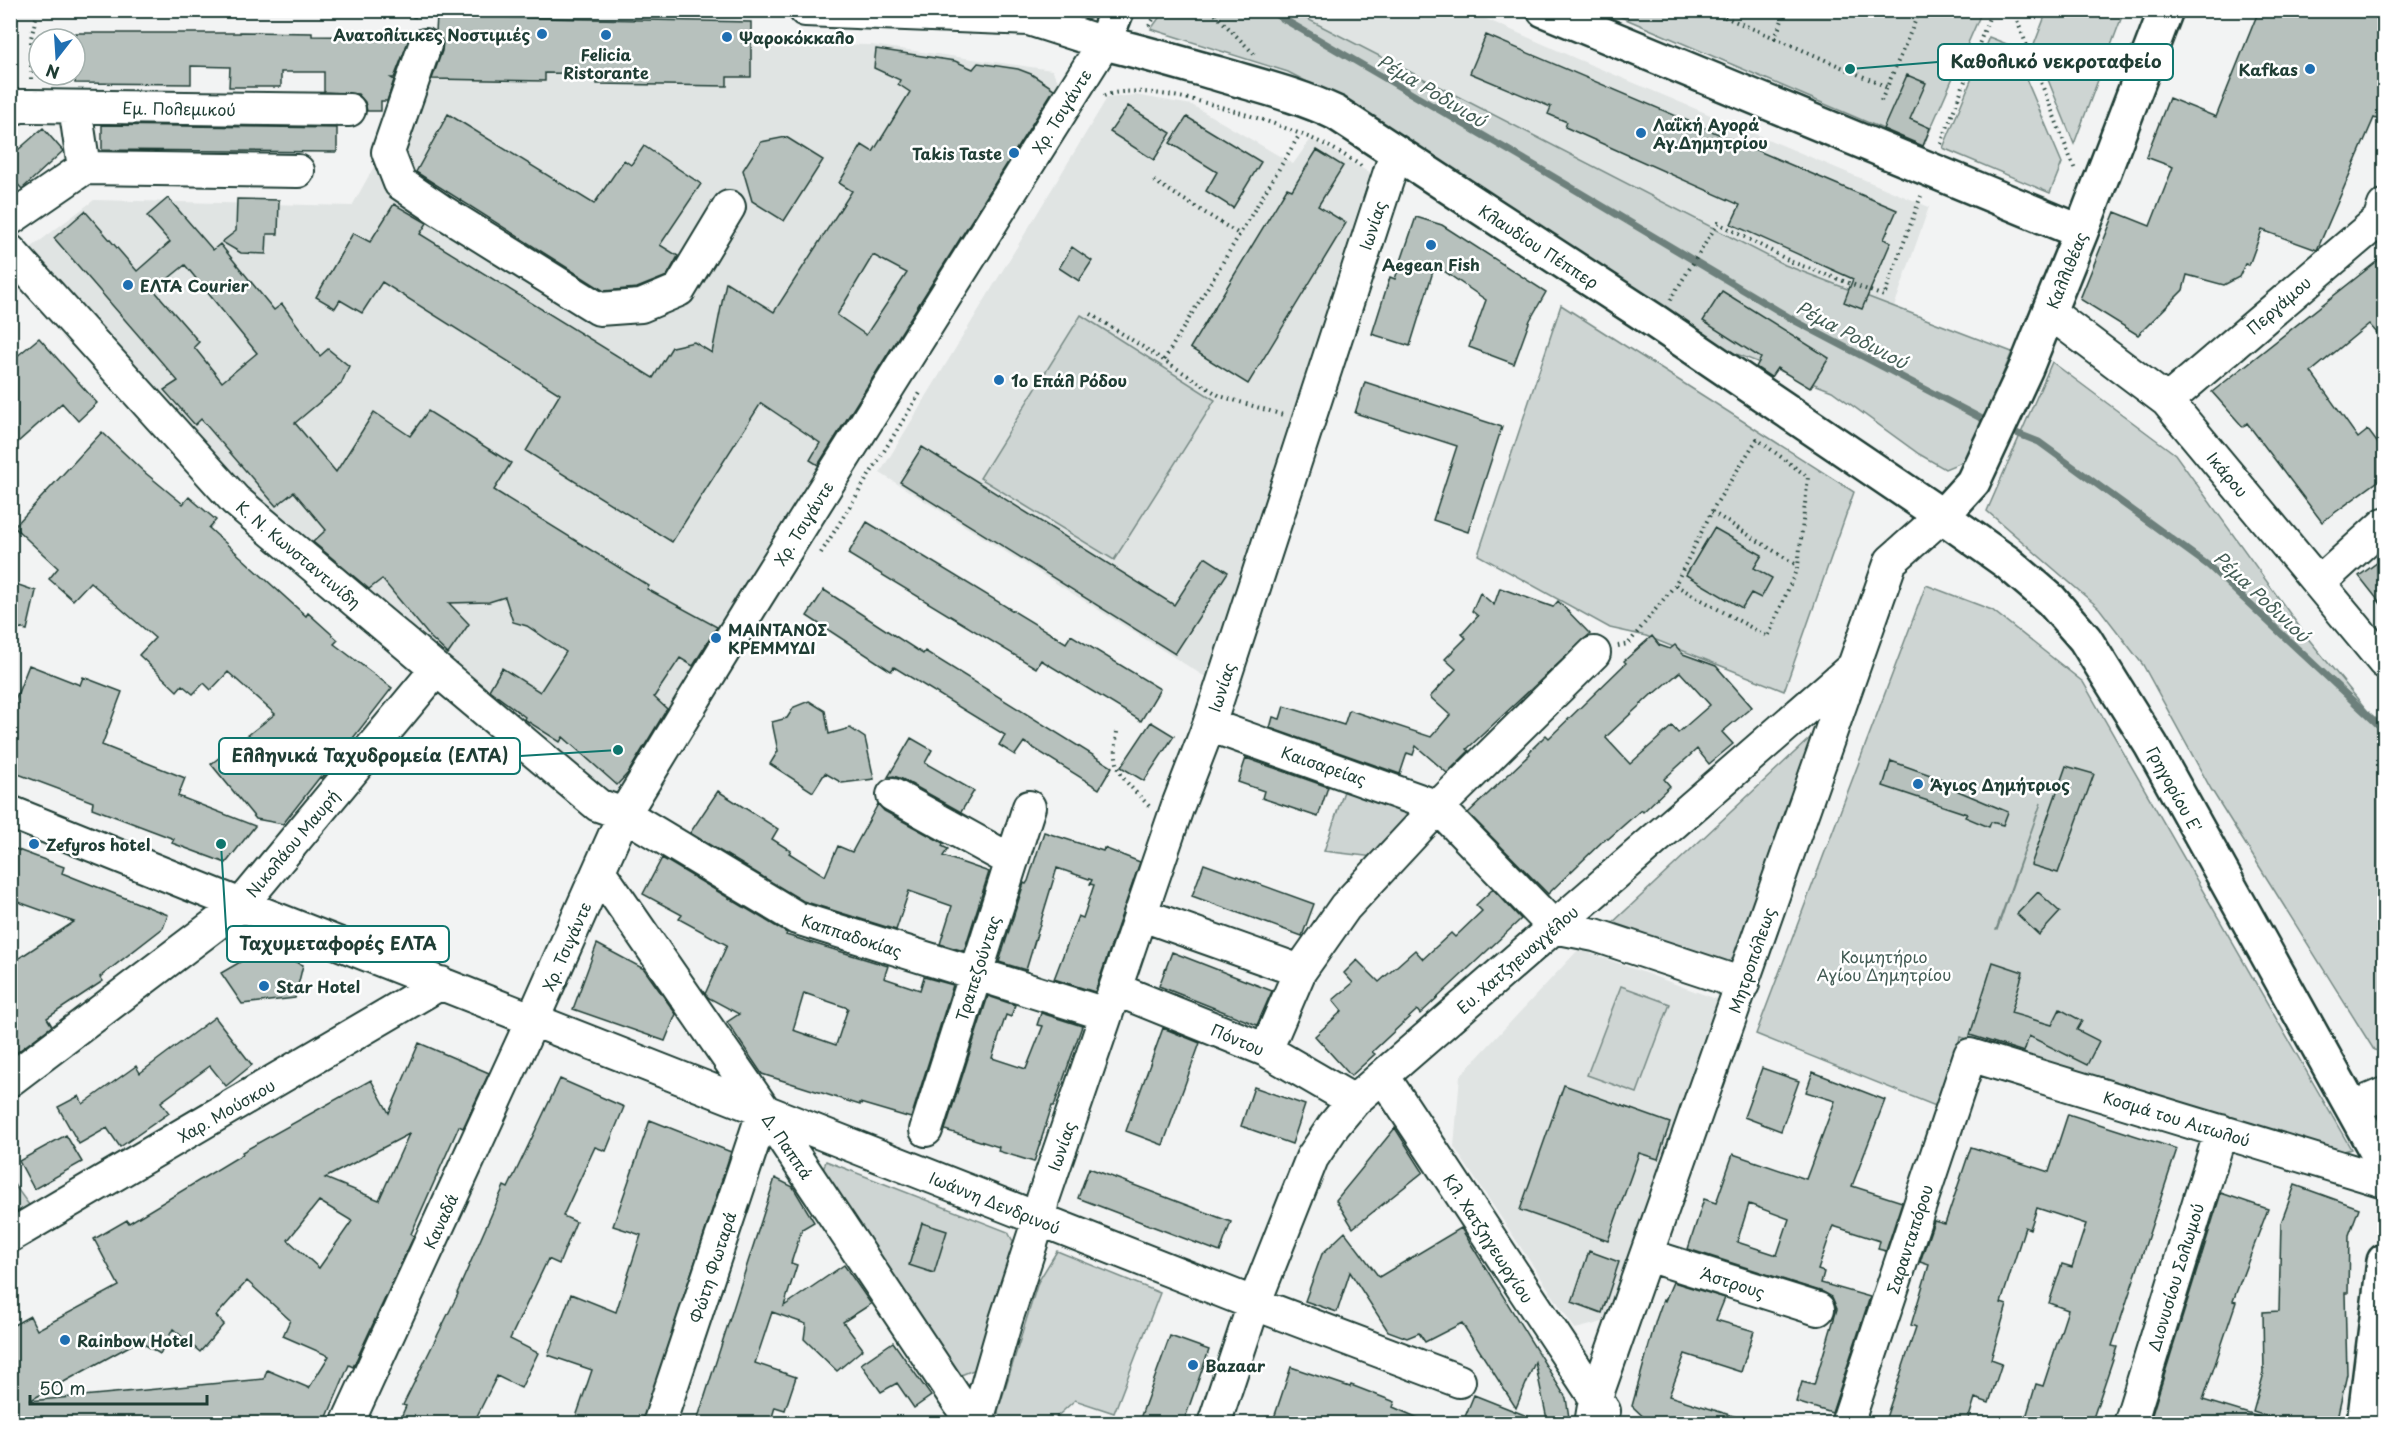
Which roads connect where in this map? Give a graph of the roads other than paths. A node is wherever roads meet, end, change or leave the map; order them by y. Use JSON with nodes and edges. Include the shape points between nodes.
{"nodes":[{"id":1,"x":805,"y":10,"type":"edge"},
{"id":2,"x":1075,"y":10,"type":"edge"},
{"id":3,"x":1118,"y":10,"type":"edge"},
{"id":4,"x":1544,"y":10,"type":"edge"},
{"id":5,"x":2166,"y":10,"type":"edge"},
{"id":6,"x":1025,"y":15,"type":"edge"},
{"id":7,"x":420,"y":32,"type":"road end"},
{"id":8,"x":1104,"y":43,"type":"junction"},
{"id":9,"x":75,"y":106,"type":"junction"},
{"id":10,"x":21,"y":108,"type":"edge"},
{"id":11,"x":349,"y":110,"type":"dead end"},
{"id":12,"x":1396,"y":153,"type":"junction"},
{"id":13,"x":84,"y":168,"type":"junction"},
{"id":14,"x":298,"y":171,"type":"dead end"},
{"id":15,"x":729,"y":207,"type":"dead end"},
{"id":16,"x":2383,"y":216,"type":"edge"},
{"id":17,"x":10,"y":219,"type":"edge"},
{"id":18,"x":2068,"y":227,"type":"junction"},
{"id":19,"x":10,"y":251,"type":"edge"},
{"id":20,"x":2049,"y":312,"type":"junction"},
{"id":21,"x":2167,"y":401,"type":"junction"},
{"id":22,"x":1942,"y":516,"type":"junction"},
{"id":23,"x":2385,"y":524,"type":"edge"},
{"id":24,"x":2319,"y":583,"type":"junction"},
{"id":25,"x":1594,"y":652,"type":"road end"},
{"id":26,"x":2385,"y":662,"type":"edge"},
{"id":27,"x":1852,"y":668,"type":"junction"},
{"id":28,"x":436,"y":670,"type":"junction"},
{"id":29,"x":1209,"y":725,"type":"junction"},
{"id":30,"x":893,"y":795,"type":"dead end"},
{"id":31,"x":1029,"y":807,"type":"dead end"},
{"id":32,"x":1438,"y":807,"type":"junction"},
{"id":33,"x":10,"y":812,"type":"edge"},
{"id":34,"x":624,"y":814,"type":"junction"},
{"id":35,"x":1012,"y":861,"type":"junction"},
{"id":36,"x":599,"y":871,"type":"junction"},
{"id":37,"x":241,"y":905,"type":"junction"},
{"id":38,"x":1140,"y":914,"type":"junction"},
{"id":39,"x":1554,"y":927,"type":"junction"},
{"id":40,"x":1300,"y":971,"type":"junction"},
{"id":41,"x":976,"y":973,"type":"junction"},
{"id":42,"x":441,"y":983,"type":"junction"},
{"id":43,"x":1743,"y":984,"type":"junction"},
{"id":44,"x":1107,"y":1001,"type":"junction"},
{"id":45,"x":533,"y":1019,"type":"junction"},
{"id":46,"x":1266,"y":1050,"type":"junction"},
{"id":47,"x":1970,"y":1055,"type":"joint"},
{"id":48,"x":1383,"y":1076,"type":"junction"},
{"id":49,"x":10,"y":1080,"type":"edge"},
{"id":50,"x":2385,"y":1094,"type":"edge"},
{"id":51,"x":1354,"y":1101,"type":"junction"},
{"id":52,"x":2353,"y":1107,"type":"junction"},
{"id":53,"x":764,"y":1110,"type":"junction"},
{"id":54,"x":926,"y":1130,"type":"dead end"},
{"id":55,"x":2221,"y":1131,"type":"junction"},
{"id":56,"x":2385,"y":1166,"type":"edge"},
{"id":57,"x":2385,"y":1181,"type":"edge"},
{"id":58,"x":1039,"y":1219,"type":"junction"},
{"id":59,"x":10,"y":1236,"type":"edge"},
{"id":60,"x":1647,"y":1255,"type":"junction"},
{"id":61,"x":2385,"y":1261,"type":"edge"},
{"id":62,"x":1254,"y":1304,"type":"junction"},
{"id":63,"x":1818,"y":1309,"type":"dead end"},
{"id":64,"x":1459,"y":1381,"type":"dead end"},
{"id":65,"x":1600,"y":1416,"type":"edge"},
{"id":66,"x":347,"y":1424,"type":"edge"},
{"id":67,"x":659,"y":1424,"type":"edge"},
{"id":68,"x":974,"y":1424,"type":"edge"},
{"id":69,"x":1214,"y":1424,"type":"edge"},
{"id":70,"x":1847,"y":1424,"type":"edge"},
{"id":71,"x":2130,"y":1424,"type":"edge"},
{"id":72,"x":2364,"y":1424,"type":"edge"}],
"edges":[{"from":1,"to":6,"type":"street"},
{"from":2,"to":8,"type":"street"},
{"from":3,"to":8,"type":"main road"},
{"from":4,"to":18,"type":"main road"},
{"from":5,"to":18,"type":"main road","name":"Καλλιθέας"},
{"from":6,"to":8,"type":"street"},
{"from":7,"to":15,"type":"street","via":[[388,152],[400,183],[598,309],[641,306],[679,290]]},
{"from":8,"to":12,"type":"main road","name":"Κλαυδίου Πέππερ","via":[[1307,99],[1336,113]]},
{"from":8,"to":34,"type":"street","name":"Χρ. Τσιγάντε"},
{"from":9,"to":10,"type":"street","name":"Εμ. Πολεμικού"},
{"from":9,"to":11,"type":"street","name":"Εμ. Πολεμικού"},
{"from":9,"to":13,"type":"street"},
{"from":12,"to":22,"type":"main road","name":"Κλαυδίου Πέππερ","via":[[1656,322]]},
{"from":12,"to":29,"type":"street","name":"Ιωνίας"},
{"from":13,"to":14,"type":"street"},
{"from":13,"to":17,"type":"street"},
{"from":16,"to":21,"type":"street","name":"Περγάμου"},
{"from":18,"to":20,"type":"main road","name":"Καλλιθέας"},
{"from":19,"to":28,"type":"street","name":"Κ. Ν. Κωνσταντινίδη","via":[[235,500]]},
{"from":20,"to":21,"type":"street","name":"Ικάρου"},
{"from":20,"to":22,"type":"main road","name":"Καλλιθέας","via":[[1974,482]]},
{"from":21,"to":24,"type":"street","name":"Ικάρου"},
{"from":22,"to":27,"type":"street","name":"Μητροπόλεως","via":[[1891,561]]},
{"from":22,"to":52,"type":"main road","name":"Γρηγορίου Ε'","via":[[2034,585],[2085,639],[2151,745]]},
{"from":23,"to":24,"type":"street"},
{"from":24,"to":26,"type":"street","name":"Ικάρου"},
{"from":25,"to":32,"type":"street"},
{"from":27,"to":39,"type":"street","name":"Ευ. Χατζηευαγγέλου"},
{"from":27,"to":43,"type":"street","name":"Μητροπόλεως"},
{"from":28,"to":34,"type":"street","name":"Κ. Ν. Κωνσταντινίδη","via":[[598,805]]},
{"from":28,"to":37,"type":"street","name":"Νικολάου Μαυρή"},
{"from":29,"to":32,"type":"street","name":"Καισαρείας"},
{"from":29,"to":38,"type":"street","name":"Ιωνίας"},
{"from":30,"to":35,"type":"street"},
{"from":31,"to":35,"type":"street","name":"Τραπεζούντας"},
{"from":32,"to":39,"type":"street","name":"Καισαρείας"},
{"from":32,"to":40,"type":"street","via":[[1345,907]]},
{"from":33,"to":37,"type":"street","name":"Ιωάννη Δενδρινού"},
{"from":34,"to":36,"type":"street","name":"Χρ. Τσιγάντε"},
{"from":34,"to":41,"type":"street","name":"Καππαδοκίας","via":[[797,918]]},
{"from":35,"to":41,"type":"street","name":"Τραπεζούντας"},
{"from":36,"to":45,"type":"street","name":"Χρ. Τσιγάντε"},
{"from":36,"to":53,"type":"street","name":"Δ. Παππά"},
{"from":37,"to":42,"type":"street","name":"Ιωάννη Δενδρινού"},
{"from":37,"to":49,"type":"street","name":"Νικολάου Μαυρή"},
{"from":38,"to":40,"type":"street"},
{"from":38,"to":44,"type":"street","name":"Ιωνίας"},
{"from":39,"to":43,"type":"street","via":[[1595,935]]},
{"from":39,"to":48,"type":"street","name":"Ευ. Χατζηευαγγέλου"},
{"from":40,"to":46,"type":"street"},
{"from":41,"to":44,"type":"street","name":"Καππαδοκίας"},
{"from":41,"to":54,"type":"street","name":"Τραπεζούντας"},
{"from":42,"to":45,"type":"street","name":"Ιωάννη Δενδρινού"},
{"from":42,"to":59,"type":"street","name":"Χαρ. Μούσκου"},
{"from":43,"to":60,"type":"street","name":"Μητροπόλεως"},
{"from":44,"to":46,"type":"street","name":"Πόντου"},
{"from":44,"to":58,"type":"street","name":"Ιωνίας"},
{"from":45,"to":53,"type":"street","name":"Ιωάννη Δενδρινού"},
{"from":45,"to":66,"type":"street","name":"Καναδά"},
{"from":46,"to":51,"type":"street","name":"Πόντου"},
{"from":47,"to":55,"type":"street","name":"Κοσμά του Αιτωλού"},
{"from":47,"to":70,"type":"street","name":"Σαρανταπόρου"},
{"from":48,"to":51,"type":"street","name":"Ευ. Χατζηευαγγέλου"},
{"from":48,"to":65,"type":"street","name":"Κλ. Χατζηγεωργίου"},
{"from":50,"to":52,"type":"street"},
{"from":51,"to":62,"type":"street","name":"Ευ. Χατζηευαγγέλου","via":[[1312,1158]]},
{"from":52,"to":56,"type":"main road","name":"Γρηγορίου Ε'"},
{"from":53,"to":58,"type":"street","name":"Ιωάννη Δενδρινού"},
{"from":53,"to":67,"type":"street","name":"Φώτη Φωταρά"},
{"from":53,"to":68,"type":"street","name":"Δ. Παππά"},
{"from":55,"to":57,"type":"street","name":"Κοσμά του Αιτωλού"},
{"from":55,"to":71,"type":"street","name":"Διονυσίου Σολωμού"},
{"from":58,"to":62,"type":"street","name":"Ιωάννη Δενδρινού"},
{"from":58,"to":68,"type":"street","name":"Ιωνίας"},
{"from":60,"to":63,"type":"street","name":"Άστρους"},
{"from":60,"to":65,"type":"street","name":"Μητροπόλεως"},
{"from":61,"to":72,"type":"main road"},
{"from":62,"to":64,"type":"street","name":"Ιωάννη Δενδρινού"},
{"from":62,"to":69,"type":"street","name":"Ευ. Χατζηευαγγέλου"}]}
